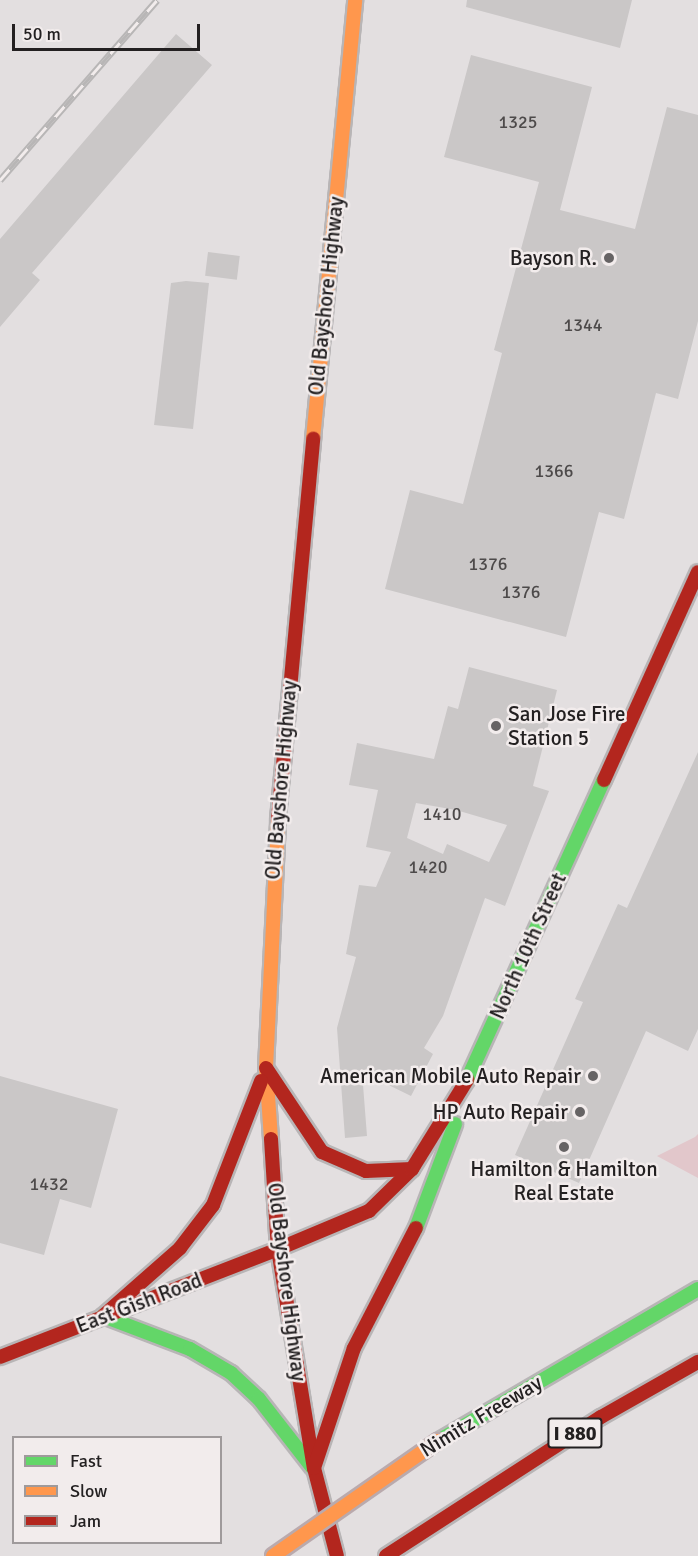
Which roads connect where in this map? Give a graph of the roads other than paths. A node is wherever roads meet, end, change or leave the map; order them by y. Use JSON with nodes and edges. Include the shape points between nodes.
{"nodes":[{"id":1,"x":355,"y":0,"type":"edge"},
{"id":2,"x":698,"y":572,"type":"edge"},
{"id":3,"x":266,"y":1068,"type":"junction"},
{"id":4,"x":470,"y":1075,"type":"junction"},
{"id":5,"x":412,"y":1168,"type":"junction"},
{"id":6,"x":278,"y":1249,"type":"junction"},
{"id":7,"x":698,"y":1289,"type":"edge"},
{"id":8,"x":103,"y":1316,"type":"junction"},
{"id":9,"x":0,"y":1342,"type":"edge"},
{"id":10,"x":30,"y":1345,"type":"junction"},
{"id":11,"x":0,"y":1357,"type":"edge"},
{"id":12,"x":698,"y":1362,"type":"edge"},
{"id":13,"x":314,"y":1468,"type":"junction"},
{"id":14,"x":273,"y":1556,"type":"edge"},
{"id":15,"x":336,"y":1556,"type":"edge"},
{"id":16,"x":386,"y":1556,"type":"edge"}],
"edges":[{"from":1,"to":3,"type":"main road","name":"Old Bayshore Highway","via":[[279,790]]},
{"from":2,"to":4,"type":"main road","name":"North 10th Street"},
{"from":3,"to":5,"type":"main road","via":[[322,1152],[366,1171]]},
{"from":3,"to":6,"type":"main road","name":"Old Bayshore Highway"},
{"from":3,"to":8,"type":"main road","via":[[213,1205],[180,1248]]},
{"from":4,"to":5,"type":"main road","name":"North 10th Street"},
{"from":4,"to":13,"type":"main road","via":[[421,1218],[354,1348]]},
{"from":5,"to":6,"type":"main road","name":"North 10th Street","via":[[369,1211]]},
{"from":6,"to":8,"type":"main road","name":"East Gish Road"},
{"from":6,"to":13,"type":"main road","name":"Old Bayshore Highway"},
{"from":7,"to":14,"type":"main road","name":"Nimitz Freeway","bridge":true,"via":[[438,1441]]},
{"from":8,"to":10,"type":"main road","name":"East Gish Road"},
{"from":8,"to":13,"type":"main road","via":[[190,1349],[231,1373],[259,1399]]},
{"from":9,"to":10,"type":"main road"},
{"from":10,"to":11,"type":"main road","name":"East Gish Road"},
{"from":12,"to":16,"type":"main road","number":"I 880","via":[[454,1509]]},
{"from":13,"to":15,"type":"main road","name":"Old Bayshore Highway"}]}
